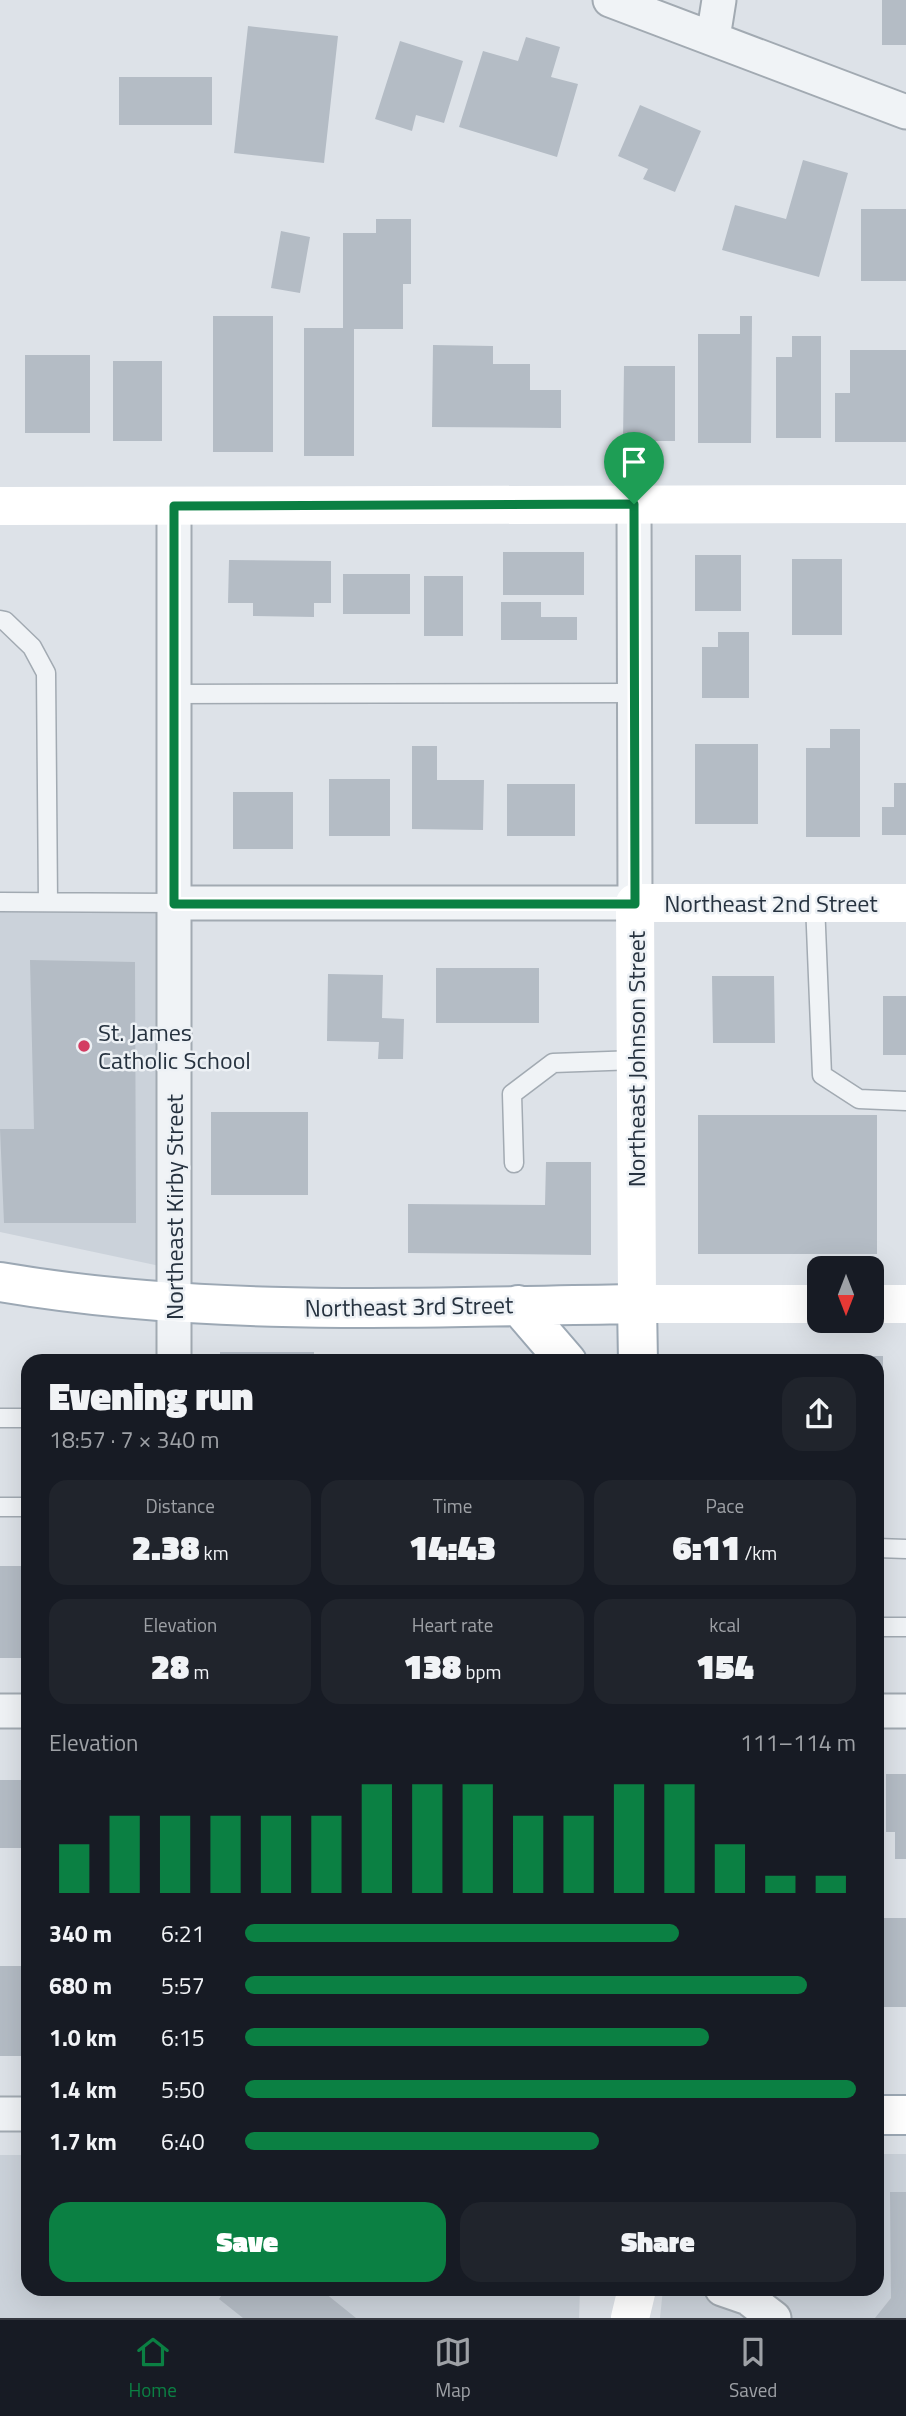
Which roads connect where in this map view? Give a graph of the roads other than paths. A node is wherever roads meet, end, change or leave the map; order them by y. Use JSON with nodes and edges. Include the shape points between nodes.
{"nodes":[{"id":1,"x":610,"y":0,"type":"edge"},
{"id":2,"x":719,"y":0,"type":"edge"},
{"id":3,"x":713,"y":38,"type":"junction"},
{"id":4,"x":906,"y":112,"type":"edge"},
{"id":5,"x":906,"y":503,"type":"edge"},
{"id":6,"x":634,"y":504,"type":"junction"},
{"id":7,"x":0,"y":506,"type":"edge"},
{"id":8,"x":174,"y":506,"type":"junction"},
{"id":9,"x":0,"y":620,"type":"edge"},
{"id":10,"x":634,"y":693,"type":"junction"},
{"id":11,"x":173,"y":694,"type":"junction"},
{"id":12,"x":0,"y":902,"type":"edge"},
{"id":13,"x":48,"y":902,"type":"junction"},
{"id":14,"x":906,"y":903,"type":"edge"},
{"id":15,"x":174,"y":904,"type":"junction"},
{"id":16,"x":635,"y":904,"type":"junction"},
{"id":17,"x":815,"y":904,"type":"junction"},
{"id":18,"x":636,"y":1060,"type":"junction"},
{"id":19,"x":906,"y":1101,"type":"edge"},
{"id":20,"x":514,"y":1163,"type":"dead end"},
{"id":21,"x":0,"y":1282,"type":"edge"},
{"id":22,"x":174,"y":1303,"type":"junction"},
{"id":23,"x":637,"y":1304,"type":"junction"},
{"id":24,"x":807,"y":1304,"type":"edge"},
{"id":25,"x":884,"y":1304,"type":"edge"},
{"id":26,"x":906,"y":1304,"type":"edge"},
{"id":27,"x":518,"y":1305,"type":"junction"},
{"id":28,"x":174,"y":1354,"type":"edge"},
{"id":29,"x":561,"y":1354,"type":"edge"},
{"id":30,"x":638,"y":1354,"type":"edge"},
{"id":31,"x":0,"y":1418,"type":"edge"},
{"id":32,"x":21,"y":1418,"type":"edge"},
{"id":33,"x":0,"y":1507,"type":"edge"},
{"id":34,"x":21,"y":1507,"type":"edge"},
{"id":35,"x":884,"y":1548,"type":"edge"},
{"id":36,"x":906,"y":1549,"type":"edge"},
{"id":37,"x":884,"y":1627,"type":"edge"},
{"id":38,"x":906,"y":1627,"type":"edge"},
{"id":39,"x":0,"y":1711,"type":"edge"},
{"id":40,"x":21,"y":1711,"type":"edge"},
{"id":41,"x":884,"y":1711,"type":"edge"},
{"id":42,"x":906,"y":1711,"type":"edge"},
{"id":43,"x":0,"y":2114,"type":"edge"},
{"id":44,"x":21,"y":2114,"type":"edge"},
{"id":45,"x":884,"y":2115,"type":"edge"},
{"id":46,"x":906,"y":2115,"type":"edge"},
{"id":47,"x":635,"y":2296,"type":"edge"},
{"id":48,"x":741,"y":2296,"type":"edge"},
{"id":49,"x":630,"y":2318,"type":"edge"},
{"id":50,"x":774,"y":2318,"type":"edge"}],
"edges":[{"from":1,"to":3,"type":"street"},
{"from":2,"to":3,"type":"street"},
{"from":3,"to":4,"type":"street"},
{"from":5,"to":6,"type":"main road"},
{"from":6,"to":8,"type":"main road"},
{"from":6,"to":10,"type":"street","name":"Northeast Johnson Street"},
{"from":7,"to":8,"type":"main road"},
{"from":8,"to":11,"type":"street","name":"Northeast Kirby Street"},
{"from":9,"to":13,"type":"lane","via":[[33,647],[46,673]]},
{"from":10,"to":11,"type":"lane"},
{"from":10,"to":16,"type":"street","name":"Northeast Johnson Street"},
{"from":11,"to":15,"type":"street","name":"Northeast Kirby Street"},
{"from":12,"to":13,"type":"lane"},
{"from":13,"to":15,"type":"lane"},
{"from":14,"to":17,"type":"main road","name":"Northeast 2nd Street"},
{"from":15,"to":16,"type":"street","name":"Northeast 2nd Street"},
{"from":15,"to":22,"type":"street","name":"Northeast Kirby Street"},
{"from":16,"to":17,"type":"main road","name":"Northeast 2nd Street"},
{"from":16,"to":18,"type":"main road","name":"Northeast Johnson Street"},
{"from":17,"to":19,"type":"lane","via":[[822,1074],[859,1099]]},
{"from":18,"to":20,"type":"lane","via":[[553,1063],[533,1077],[513,1094]]},
{"from":18,"to":23,"type":"main road","name":"Northeast Johnson Street"},
{"from":21,"to":22,"type":"main road","name":"Northeast 3rd Street"},
{"from":22,"to":27,"type":"main road","name":"Northeast 3rd Street","via":[[289,1308]]},
{"from":22,"to":28,"type":"street","name":"Northeast Kirby Street"},
{"from":23,"to":24,"type":"main road","name":"Northeast 3rd Street"},
{"from":23,"to":27,"type":"main road","name":"Northeast 3rd Street"},
{"from":23,"to":30,"type":"main road","name":"Northeast Johnson Street"},
{"from":25,"to":26,"type":"main road"},
{"from":27,"to":29,"type":"main road"},
{"from":31,"to":32,"type":"lane"},
{"from":33,"to":34,"type":"lane"},
{"from":35,"to":36,"type":"lane"},
{"from":37,"to":38,"type":"lane"},
{"from":39,"to":40,"type":"street"},
{"from":41,"to":42,"type":"street"},
{"from":43,"to":44,"type":"street"},
{"from":45,"to":46,"type":"main road"},
{"from":47,"to":49,"type":"main road"},
{"from":48,"to":50,"type":"street"}]}
